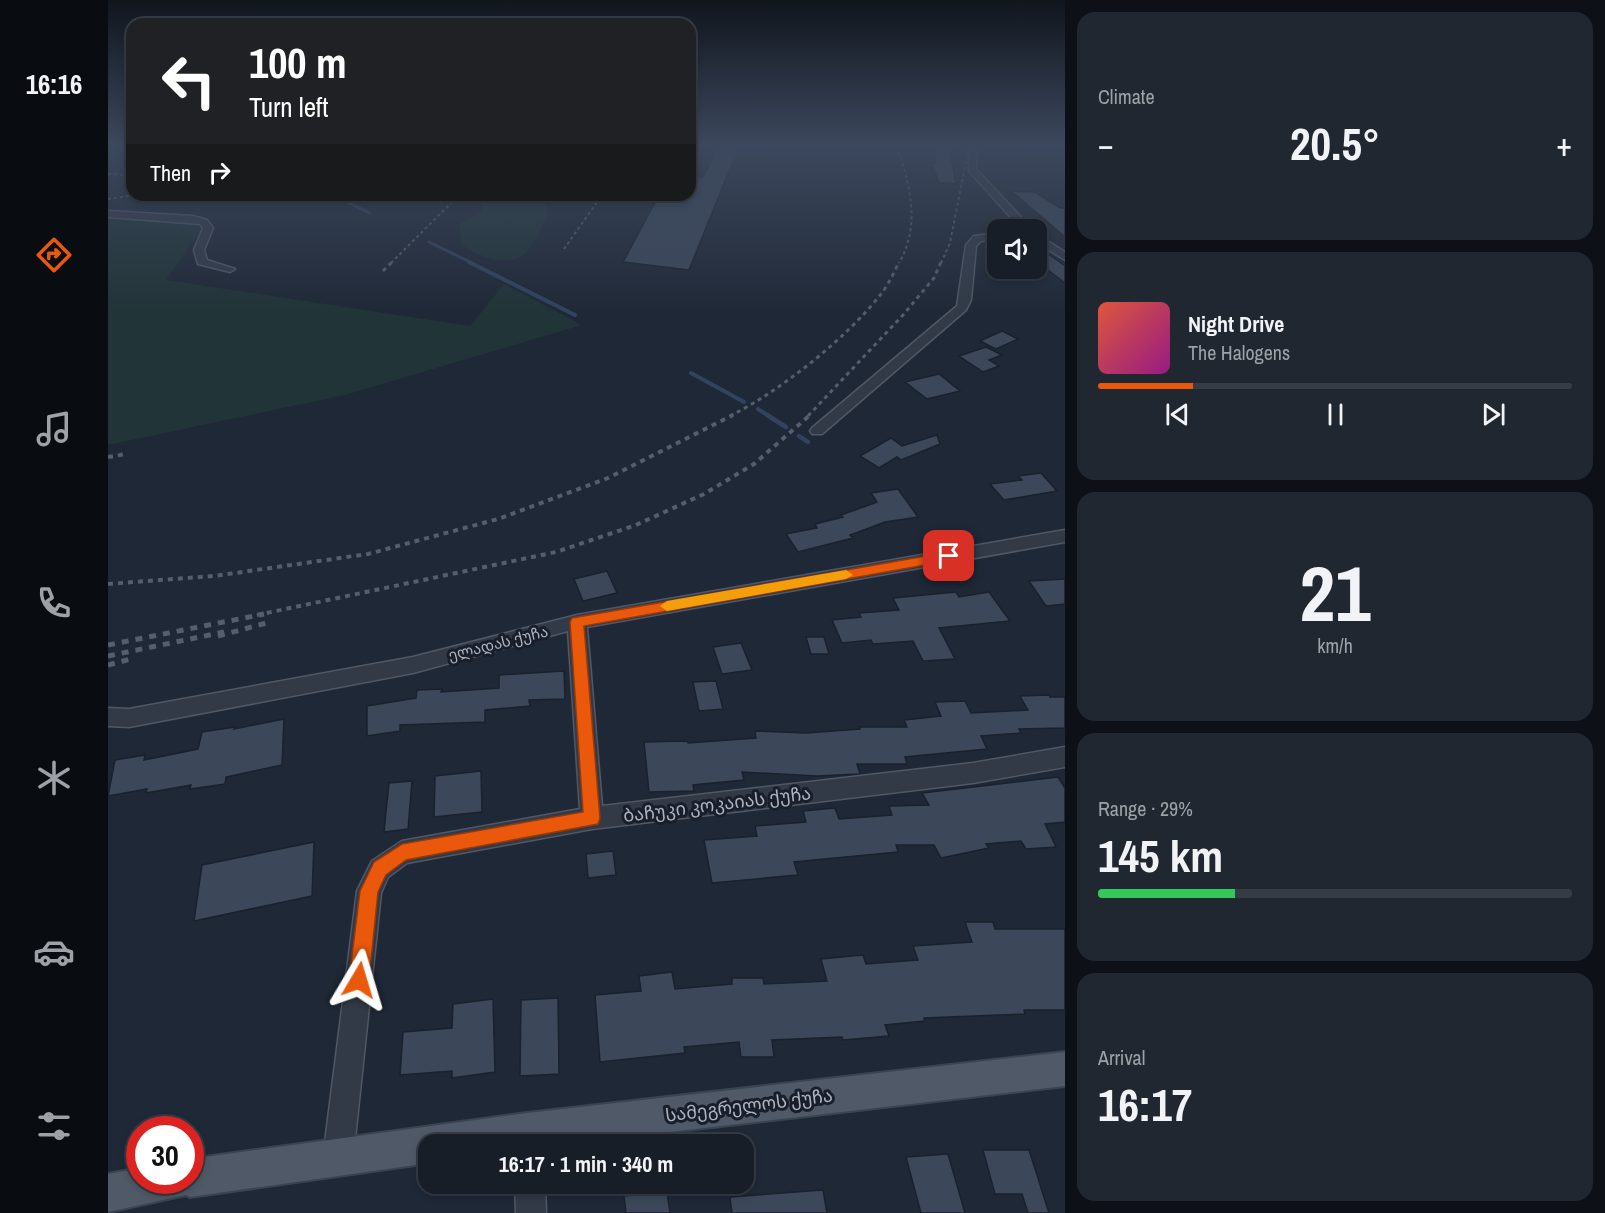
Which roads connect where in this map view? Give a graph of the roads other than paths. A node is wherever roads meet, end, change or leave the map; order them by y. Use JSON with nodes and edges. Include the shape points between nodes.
{"nodes":[{"id":1,"x":1003,"y":203,"type":"edge"},
{"id":2,"x":108,"y":214,"type":"edge"},
{"id":3,"x":1018,"y":219,"type":"edge"},
{"id":4,"x":987,"y":237,"type":"edge"},
{"id":5,"x":1047,"y":245,"type":"edge"},
{"id":6,"x":1065,"y":257,"type":"edge"},
{"id":7,"x":230,"y":269,"type":"dead end"},
{"id":8,"x":817,"y":431,"type":"dead end"},
{"id":9,"x":1065,"y":536,"type":"edge"},
{"id":10,"x":577,"y":622,"type":"junction"},
{"id":11,"x":108,"y":717,"type":"edge"},
{"id":12,"x":1065,"y":757,"type":"edge"},
{"id":13,"x":592,"y":818,"type":"junction"},
{"id":14,"x":1065,"y":1069,"type":"edge"},
{"id":15,"x":558,"y":1134,"type":"edge"},
{"id":16,"x":418,"y":1147,"type":"edge"},
{"id":17,"x":338,"y":1158,"type":"junction"},
{"id":18,"x":204,"y":1176,"type":"edge"},
{"id":19,"x":126,"y":1190,"type":"edge"},
{"id":20,"x":108,"y":1193,"type":"edge"},
{"id":21,"x":530,"y":1194,"type":"edge"},
{"id":22,"x":531,"y":1213,"type":"edge"}],
"edges":[{"from":1,"to":3,"type":"street"},
{"from":2,"to":7,"type":"street","via":[[204,222],[208,228],[199,250],[202,262]]},
{"from":4,"to":8,"type":"street","via":[[978,238],[971,245],[962,308]]},
{"from":5,"to":6,"type":"street"},
{"from":9,"to":10,"type":"street","name":"ელადას ქუჩა"},
{"from":10,"to":11,"type":"street","name":"ელადას ქუჩა","via":[[413,665],[129,718]]},
{"from":10,"to":13,"type":"street"},
{"from":12,"to":13,"type":"street","name":"ბაჩუკი კოკაიას ქუჩა","via":[[973,773]]},
{"from":13,"to":17,"type":"street","name":"ბაჩუკი კოკაიას ქუჩა","via":[[402,852],[380,868],[369,891]]},
{"from":14,"to":15,"type":"main road","name":"სამეგრელოს ქუჩა"},
{"from":16,"to":17,"type":"main road","name":"სამეგრელოს ქუჩა"},
{"from":17,"to":18,"type":"main road","name":"სამეგრელოს ქუჩა"},
{"from":19,"to":20,"type":"main road"},
{"from":21,"to":22,"type":"street"}]}
